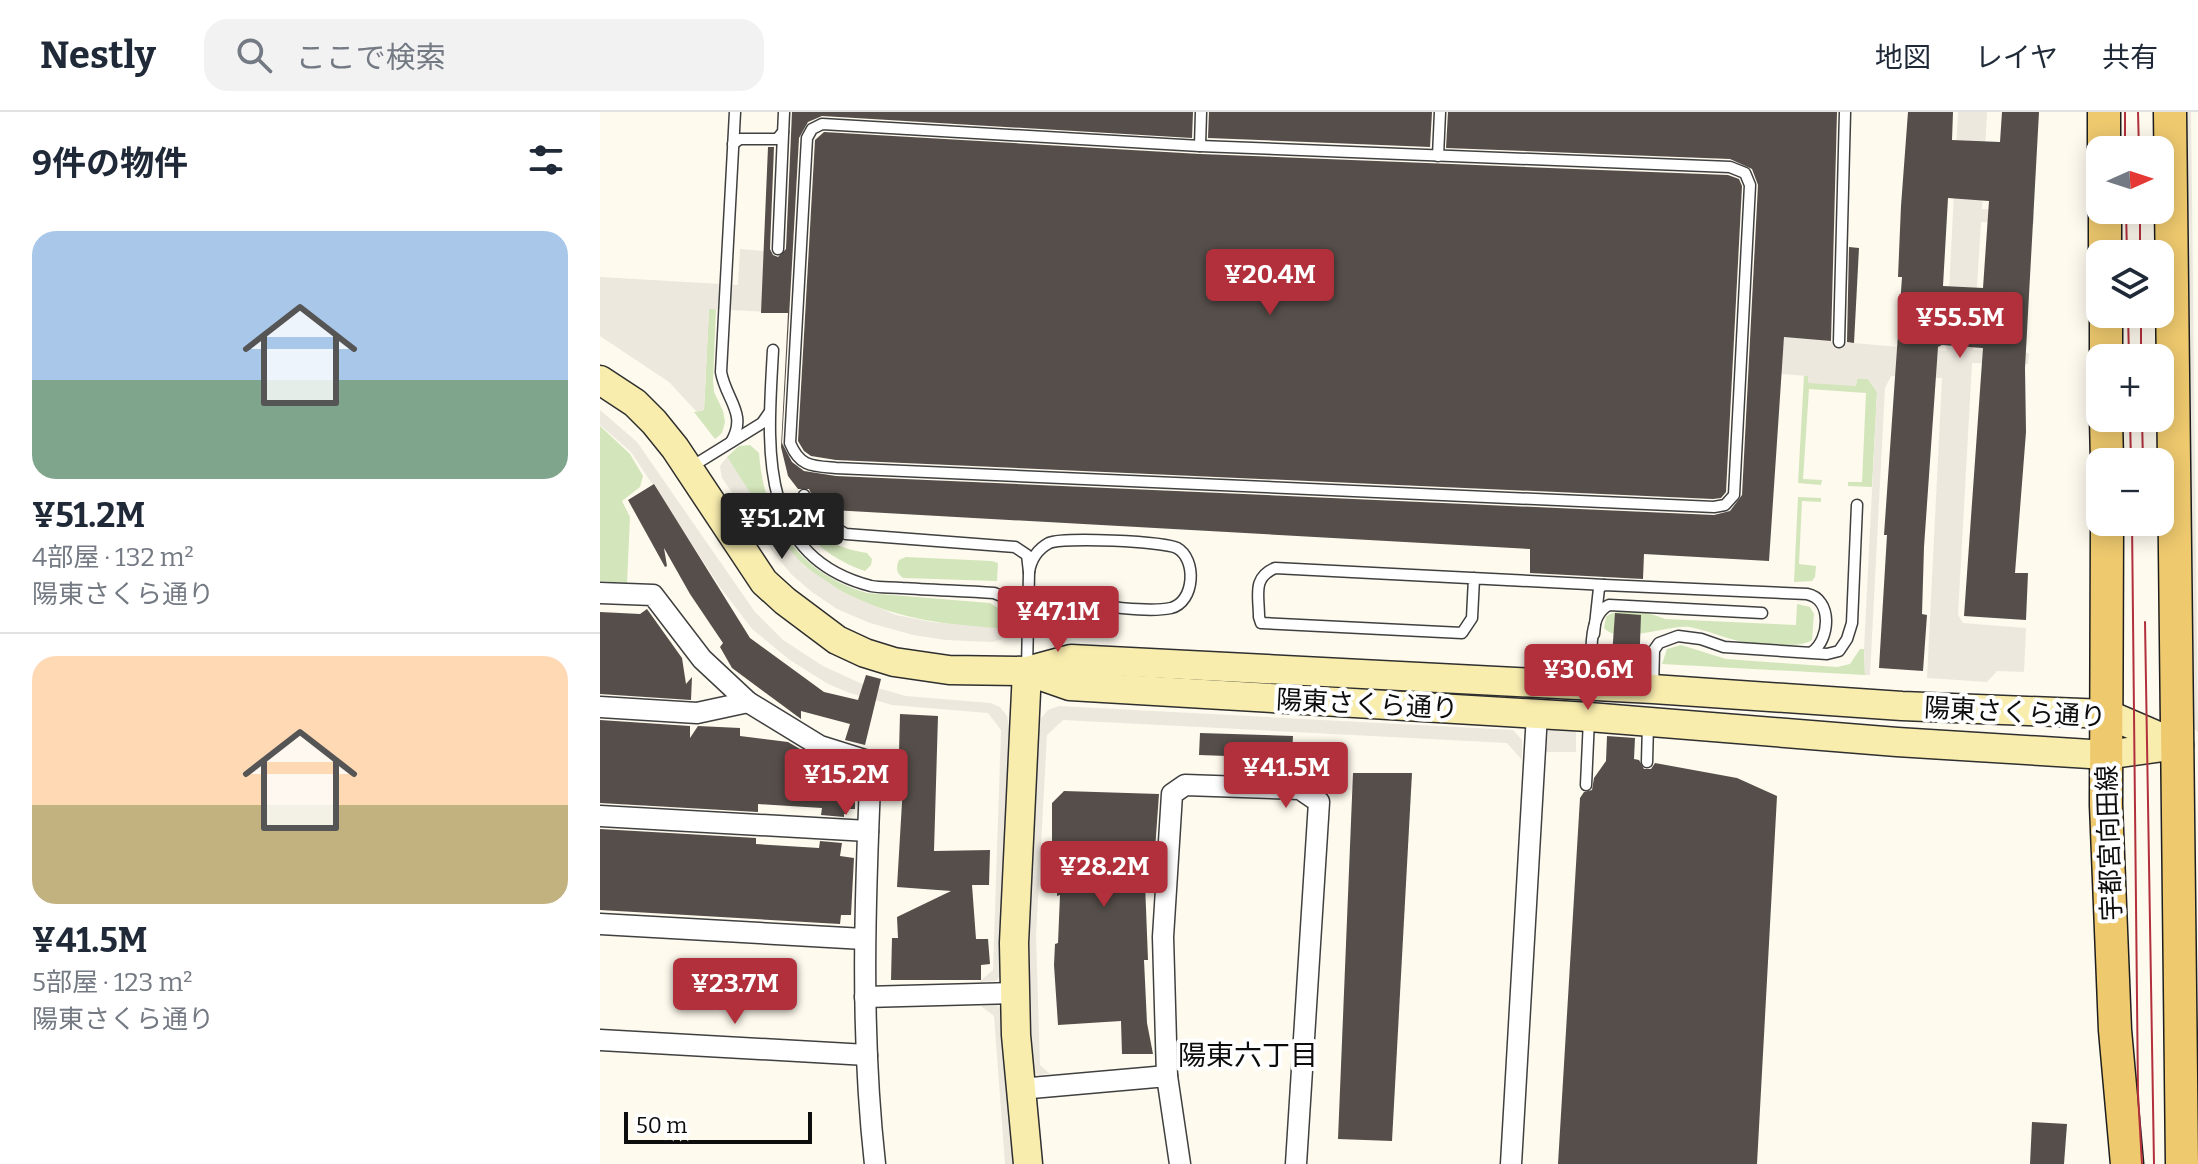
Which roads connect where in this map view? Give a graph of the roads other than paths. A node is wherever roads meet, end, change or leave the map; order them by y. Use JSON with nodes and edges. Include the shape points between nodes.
{"nodes":[{"id":1,"x":735,"y":112,"type":"edge"},
{"id":2,"x":784,"y":112,"type":"edge"},
{"id":3,"x":1201,"y":112,"type":"edge"},
{"id":4,"x":1440,"y":112,"type":"edge"},
{"id":5,"x":1845,"y":112,"type":"edge"},
{"id":6,"x":2104,"y":112,"type":"edge"},
{"id":7,"x":2170,"y":112,"type":"edge"},
{"id":8,"x":783,"y":132,"type":"junction"},
{"id":9,"x":2104,"y":136,"type":"edge"},
{"id":10,"x":733,"y":144,"type":"junction"},
{"id":11,"x":1200,"y":146,"type":"junction"},
{"id":12,"x":1438,"y":156,"type":"junction"},
{"id":13,"x":778,"y":249,"type":"dead end"},
{"id":14,"x":1839,"y":342,"type":"dead end"},
{"id":15,"x":773,"y":350,"type":"dead end"},
{"id":16,"x":600,"y":380,"type":"edge"},
{"id":17,"x":770,"y":412,"type":"junction"},
{"id":18,"x":731,"y":442,"type":"junction"},
{"id":19,"x":689,"y":469,"type":"junction"},
{"id":20,"x":804,"y":495,"type":"dead end"},
{"id":21,"x":1857,"y":505,"type":"dead end"},
{"id":22,"x":2107,"y":536,"type":"edge"},
{"id":23,"x":1029,"y":572,"type":"junction"},
{"id":24,"x":1474,"y":578,"type":"junction"},
{"id":25,"x":1601,"y":589,"type":"junction"},
{"id":26,"x":600,"y":593,"type":"edge"},
{"id":27,"x":1762,"y":613,"type":"dead end"},
{"id":28,"x":1027,"y":629,"type":"junction"},
{"id":29,"x":1594,"y":634,"type":"junction"},
{"id":30,"x":1811,"y":653,"type":"junction"},
{"id":31,"x":1027,"y":671,"type":"junction"},
{"id":32,"x":1592,"y":686,"type":"junction"},
{"id":33,"x":1653,"y":689,"type":"junction"},
{"id":34,"x":748,"y":702,"type":"junction"},
{"id":35,"x":600,"y":707,"type":"edge"},
{"id":36,"x":1537,"y":714,"type":"junction"},
{"id":37,"x":2107,"y":714,"type":"junction"},
{"id":38,"x":1589,"y":717,"type":"junction"},
{"id":39,"x":1648,"y":722,"type":"junction"},
{"id":40,"x":2188,"y":745,"type":"edge"},
{"id":41,"x":2106,"y":755,"type":"junction"},
{"id":42,"x":1647,"y":762,"type":"dead end"},
{"id":43,"x":1586,"y":785,"type":"dead end"},
{"id":44,"x":600,"y":816,"type":"edge"},
{"id":45,"x":868,"y":831,"type":"junction"},
{"id":46,"x":600,"y":924,"type":"edge"},
{"id":47,"x":864,"y":939,"type":"junction"},
{"id":48,"x":1015,"y":993,"type":"junction"},
{"id":49,"x":865,"y":997,"type":"junction"},
{"id":50,"x":600,"y":1040,"type":"edge"},
{"id":51,"x":867,"y":1055,"type":"junction"},
{"id":52,"x":1167,"y":1076,"type":"junction"},
{"id":53,"x":1020,"y":1089,"type":"junction"},
{"id":54,"x":875,"y":1164,"type":"edge"},
{"id":55,"x":1028,"y":1164,"type":"edge"},
{"id":56,"x":1180,"y":1164,"type":"edge"},
{"id":57,"x":1296,"y":1164,"type":"edge"},
{"id":58,"x":1511,"y":1164,"type":"edge"},
{"id":59,"x":2127,"y":1164,"type":"edge"},
{"id":60,"x":2182,"y":1164,"type":"edge"}],
"edges":[{"from":1,"to":10,"type":"lane"},
{"from":2,"to":8,"type":"lane"},
{"from":3,"to":11,"type":"lane"},
{"from":4,"to":12,"type":"lane"},
{"from":5,"to":14,"type":"lane"},
{"from":6,"to":9,"type":"main road"},
{"from":7,"to":40,"type":"main road"},
{"from":8,"to":10,"type":"lane","via":[[777,139],[740,139]]},
{"from":8,"to":13,"type":"lane"},
{"from":10,"to":18,"type":"lane","via":[[721,372],[738,417]]},
{"from":11,"to":12,"type":"lane"},
{"from":11,"to":12,"type":"lane","via":[[822,124],[812,129],[807,138],[790,443],[795,456],[804,464],[836,468],[1725,505],[1734,495],[1735,480],[1750,185],[1745,173],[1730,167]]},
{"from":15,"to":17,"type":"lane"},
{"from":16,"to":19,"type":"street","name":"陽東さくら通り","via":[[654,422]]},
{"from":17,"to":18,"type":"lane"},
{"from":17,"to":28,"type":"lane","via":[[778,503],[805,550],[828,568],[872,586],[994,593],[1018,607]]},
{"from":18,"to":19,"type":"lane"},
{"from":19,"to":31,"type":"street","name":"陽東さくら通り","via":[[764,582],[837,640],[865,653],[920,666]]},
{"from":20,"to":23,"type":"lane","via":[[824,523],[846,534],[1015,547],[1027,555]]},
{"from":21,"to":30,"type":"lane","via":[[1854,606],[1847,639],[1839,651]]},
{"from":22,"to":37,"type":"main road","name":"宇都宮向田線"},
{"from":23,"to":28,"type":"lane"},
{"from":23,"to":28,"type":"lane","via":[[1036,554],[1056,541],[1133,543],[1176,547],[1188,559],[1190,579],[1185,597],[1173,607],[1047,603],[1035,612]]},
{"from":24,"to":24,"type":"lane","via":[[1275,568],[1259,580],[1259,617],[1261,623],[1462,633],[1472,618]]},
{"from":24,"to":25,"type":"lane"},
{"from":25,"to":29,"type":"lane"},
{"from":25,"to":30,"type":"lane","via":[[1816,596],[1825,613],[1824,639]]},
{"from":26,"to":34,"type":"street","via":[[653,595],[702,659]]},
{"from":27,"to":29,"type":"lane","via":[[1609,605],[1596,621]]},
{"from":28,"to":31,"type":"lane"},
{"from":29,"to":32,"type":"lane"},
{"from":30,"to":33,"type":"lane","via":[[1724,647],[1678,636],[1654,650]]},
{"from":31,"to":32,"type":"street","name":"陽東さくら通り","via":[[1071,659]]},
{"from":31,"to":36,"type":"street","name":"陽東さくら通り","via":[[1070,686]]},
{"from":31,"to":48,"type":"street"},
{"from":32,"to":33,"type":"street","name":"陽東さくら通り"},
{"from":33,"to":37,"type":"street","name":"陽東さくら通り"},
{"from":34,"to":35,"type":"street","via":[[697,713]]},
{"from":34,"to":45,"type":"street","via":[[820,746],[871,762]]},
{"from":36,"to":38,"type":"street","name":"陽東さくら通り"},
{"from":36,"to":58,"type":"street"},
{"from":37,"to":40,"type":"street","name":"陽東さくら通り"},
{"from":37,"to":41,"type":"main road","name":"宇都宮向田線"},
{"from":38,"to":39,"type":"street","name":"陽東さくら通り"},
{"from":38,"to":43,"type":"lane"},
{"from":39,"to":41,"type":"street","name":"陽東さくら通り"},
{"from":39,"to":42,"type":"lane"},
{"from":40,"to":41,"type":"street","name":"陽東さくら通り"},
{"from":40,"to":60,"type":"main road"},
{"from":41,"to":59,"type":"main road","name":"宇都宮向田線","via":[[2115,1030]]},
{"from":44,"to":45,"type":"street"},
{"from":45,"to":47,"type":"street"},
{"from":46,"to":47,"type":"street"},
{"from":47,"to":49,"type":"street"},
{"from":48,"to":49,"type":"street"},
{"from":48,"to":53,"type":"street"},
{"from":49,"to":51,"type":"street"},
{"from":50,"to":51,"type":"street"},
{"from":51,"to":54,"type":"street"},
{"from":52,"to":53,"type":"street"},
{"from":52,"to":56,"type":"street"},
{"from":52,"to":57,"type":"street","via":[[1163,937],[1172,794],[1185,785],[1300,789],[1319,802]]},
{"from":53,"to":55,"type":"street"}]}
